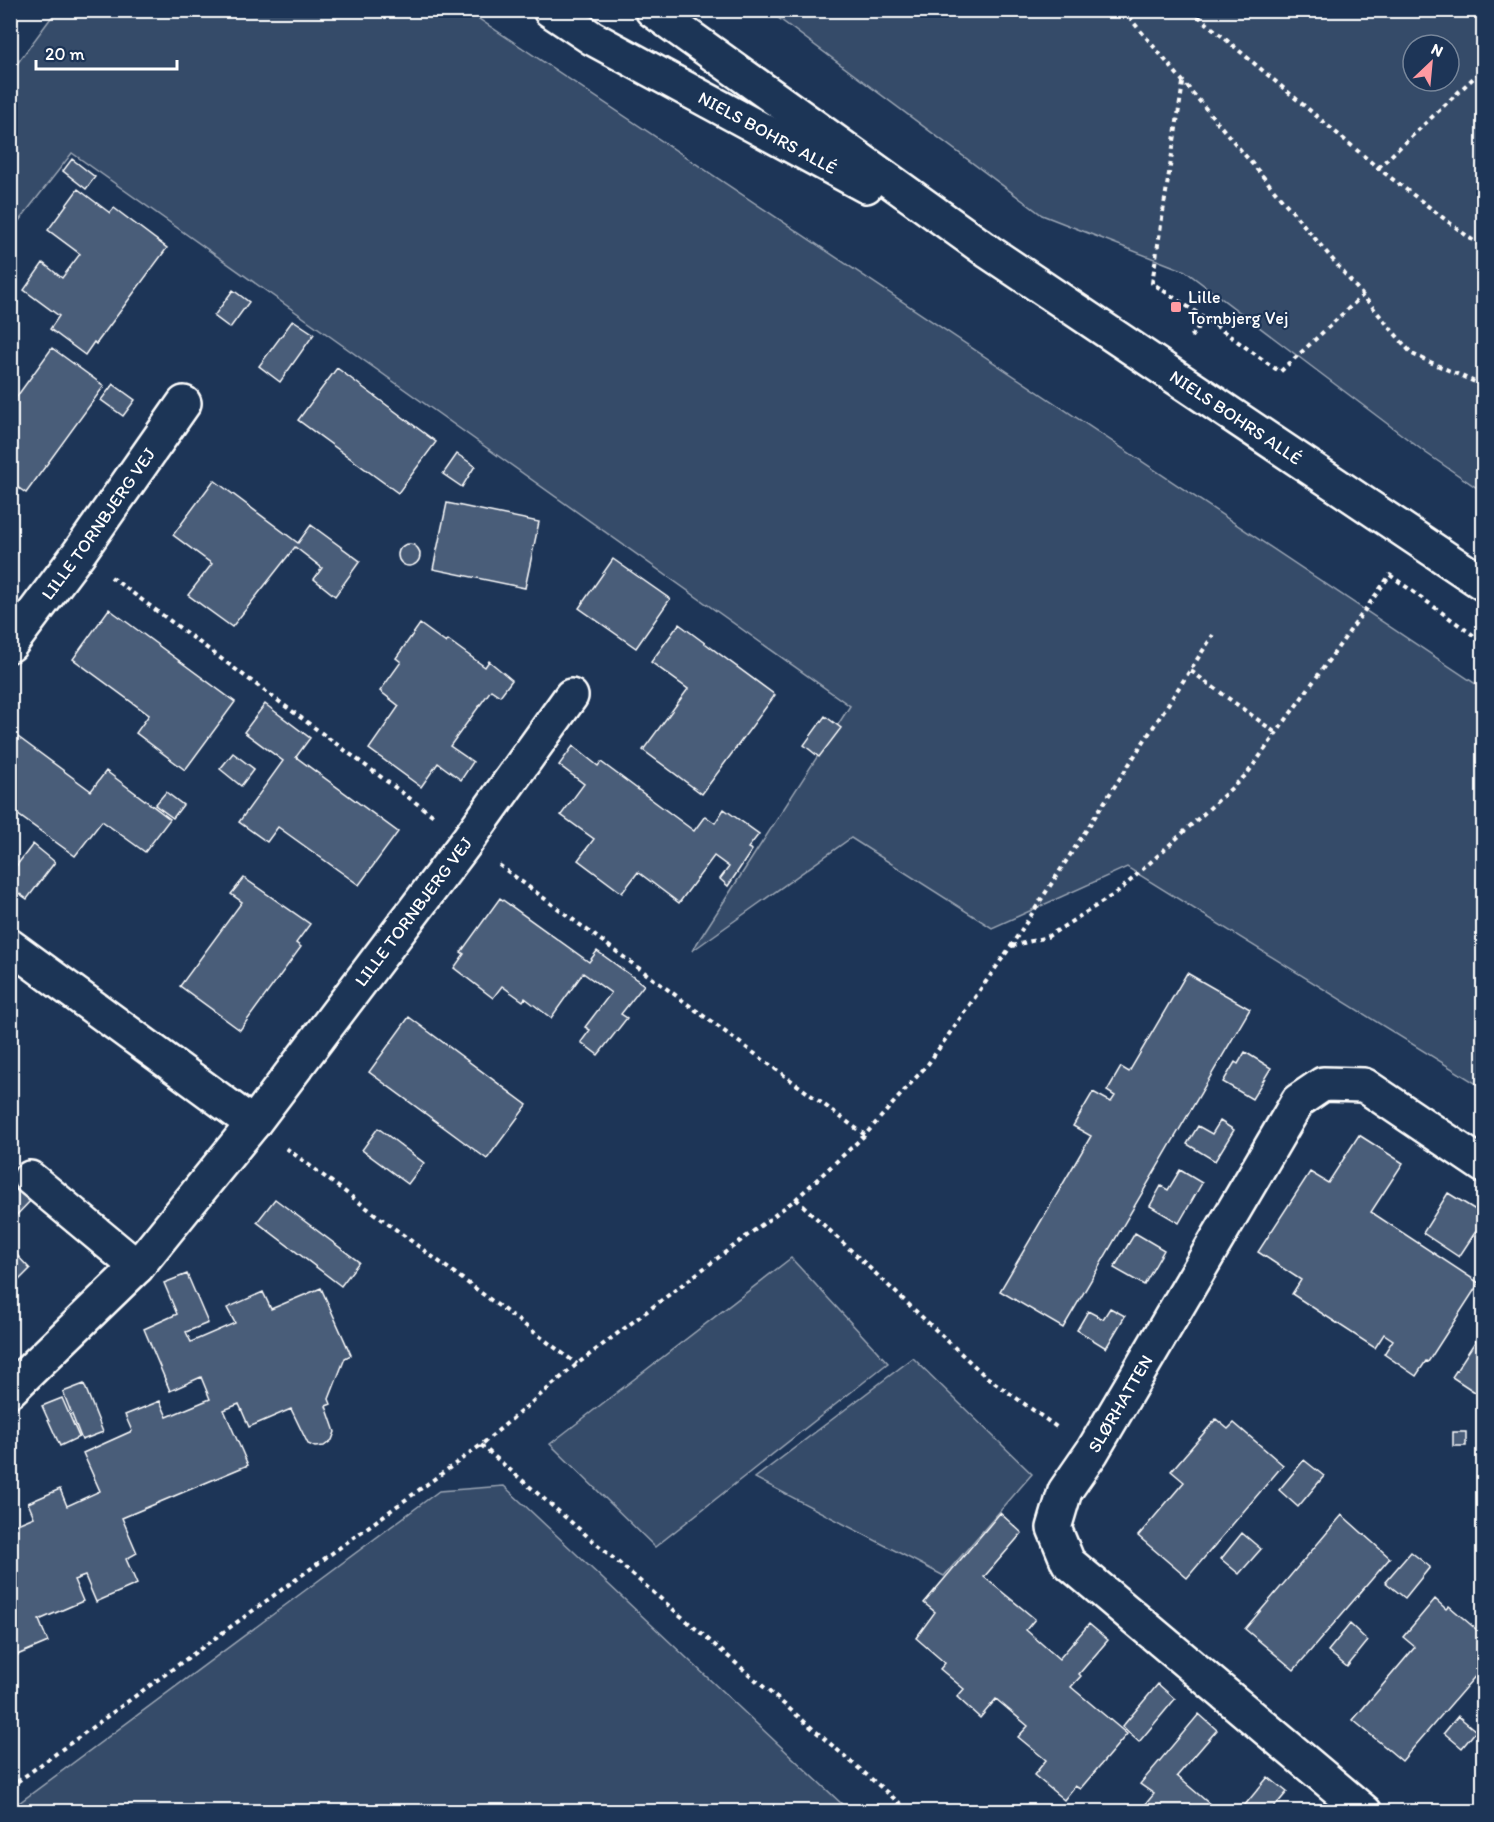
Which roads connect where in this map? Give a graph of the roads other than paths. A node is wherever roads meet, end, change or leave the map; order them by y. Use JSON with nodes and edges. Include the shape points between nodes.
{"nodes":[{"id":1,"x":550,"y":10,"type":"edge"},
{"id":2,"x":652,"y":10,"type":"edge"},
{"id":3,"x":989,"y":252,"type":"junction"},
{"id":4,"x":184,"y":403,"type":"dead end"},
{"id":5,"x":1484,"y":584,"type":"edge"},
{"id":6,"x":10,"y":645,"type":"edge"},
{"id":7,"x":571,"y":696,"type":"dead end"},
{"id":8,"x":10,"y":946,"type":"edge"},
{"id":9,"x":253,"y":1124,"type":"junction"},
{"id":10,"x":1484,"y":1166,"type":"edge"},
{"id":11,"x":30,"y":1178,"type":"dead end"},
{"id":12,"x":137,"y":1267,"type":"junction"},
{"id":13,"x":10,"y":1390,"type":"edge"},
{"id":14,"x":1365,"y":1812,"type":"edge"}],
"edges":[{"from":1,"to":3,"type":"street","name":"NIELS BOHRS ALLÉ","via":[[592,38]]},
{"from":2,"to":3,"type":"street","name":"NIELS BOHRS ALLÉ"},
{"from":3,"to":5,"type":"street","name":"NIELS BOHRS ALLÉ"},
{"from":4,"to":6,"type":"street","name":"LILLE TORNBJERG VEJ"},
{"from":7,"to":9,"type":"street","name":"LILLE TORNBJERG VEJ"},
{"from":8,"to":9,"type":"street"},
{"from":9,"to":12,"type":"street","name":"LILLE TORNBJERG VEJ"},
{"from":10,"to":14,"type":"street","name":"SLØRHATTEN","via":[[1364,1085],[1323,1084],[1298,1101],[1092,1452],[1065,1491],[1054,1528],[1068,1562]]},
{"from":11,"to":12,"type":"street"},
{"from":12,"to":13,"type":"street","name":"LILLE TORNBJERG VEJ"}]}
